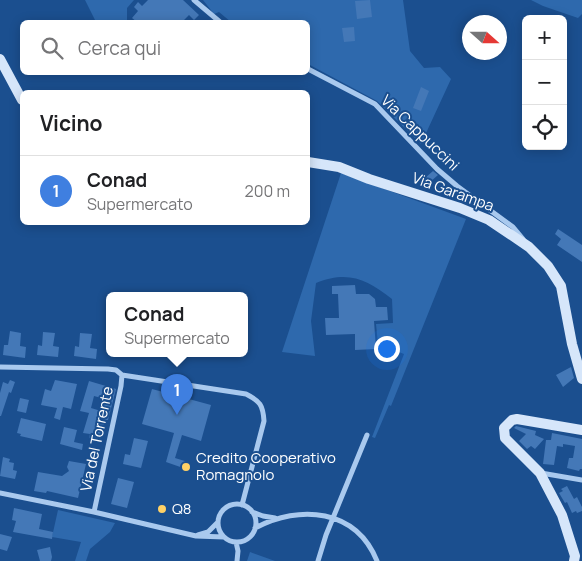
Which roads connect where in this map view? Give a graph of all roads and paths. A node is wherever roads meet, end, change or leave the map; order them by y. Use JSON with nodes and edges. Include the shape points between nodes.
{"nodes":[{"id":1,"x":194,"y":0,"type":"edge"},
{"id":2,"x":218,"y":20,"type":"edge"},
{"id":3,"x":0,"y":59,"type":"edge"},
{"id":4,"x":310,"y":70,"type":"edge"},
{"id":5,"x":20,"y":96,"type":"edge"},
{"id":6,"x":310,"y":162,"type":"edge"},
{"id":7,"x":529,"y":247,"type":"junction"},
{"id":8,"x":0,"y":367,"type":"edge"},
{"id":9,"x":122,"y":374,"type":"junction"},
{"id":10,"x":582,"y":379,"type":"edge"},
{"id":11,"x":582,"y":430,"type":"edge"},
{"id":12,"x":367,"y":435,"type":"dead end"},
{"id":13,"x":540,"y":473,"type":"junction"},
{"id":14,"x":582,"y":480,"type":"edge"},
{"id":15,"x":0,"y":493,"type":"edge"},
{"id":16,"x":242,"y":505,"type":"junction"},
{"id":17,"x":94,"y":512,"type":"junction"},
{"id":18,"x":252,"y":512,"type":"junction"},
{"id":19,"x":276,"y":518,"type":"junction"},
{"id":20,"x":334,"y":518,"type":"junction"},
{"id":21,"x":218,"y":522,"type":"junction"},
{"id":22,"x":255,"y":528,"type":"junction"},
{"id":23,"x":196,"y":536,"type":"junction"},
{"id":24,"x":224,"y":537,"type":"junction"},
{"id":25,"x":236,"y":542,"type":"junction"},
{"id":26,"x":237,"y":561,"type":"edge"},
{"id":27,"x":318,"y":561,"type":"edge"},
{"id":28,"x":377,"y":561,"type":"edge"},
{"id":29,"x":574,"y":561,"type":"edge"}],
"edges":[{"from":1,"to":2,"type":"street"},
{"from":3,"to":5,"type":"street"},
{"from":4,"to":7,"type":"street","name":"Via Cappuccini","via":[[375,104],[437,169],[513,227]]},
{"from":6,"to":7,"type":"street","name":"Via Garampa","via":[[339,167],[460,208],[488,220]]},
{"from":7,"to":10,"type":"street","name":"Via Garampa","via":[[548,266],[561,286]]},
{"from":8,"to":9,"type":"street","name":"Via del Torrente","via":[[108,369]]},
{"from":9,"to":16,"type":"street","via":[[246,394],[255,399],[263,408],[264,421]]},
{"from":9,"to":17,"type":"street","name":"Via del Torrente"},
{"from":11,"to":13,"type":"street","via":[[522,419],[508,423],[504,428],[506,440]]},
{"from":12,"to":20,"type":"street"},
{"from":13,"to":14,"type":"street"},
{"from":13,"to":29,"type":"street","via":[[562,515]]},
{"from":15,"to":17,"type":"street"},
{"from":16,"to":18,"type":"street"},
{"from":16,"to":21,"type":"street","via":[[226,508]]},
{"from":17,"to":23,"type":"street"},
{"from":18,"to":19,"type":"street"},
{"from":18,"to":22,"type":"street"},
{"from":19,"to":20,"type":"street","via":[[317,514]]},
{"from":19,"to":22,"type":"street"},
{"from":20,"to":27,"type":"street"},
{"from":20,"to":28,"type":"street","via":[[349,525],[368,542]]},
{"from":21,"to":23,"type":"street","via":[[208,532]]},
{"from":21,"to":24,"type":"street"},
{"from":22,"to":25,"type":"street","via":[[249,537]]},
{"from":23,"to":24,"type":"street"},
{"from":24,"to":25,"type":"street"},
{"from":25,"to":26,"type":"street"}]}
